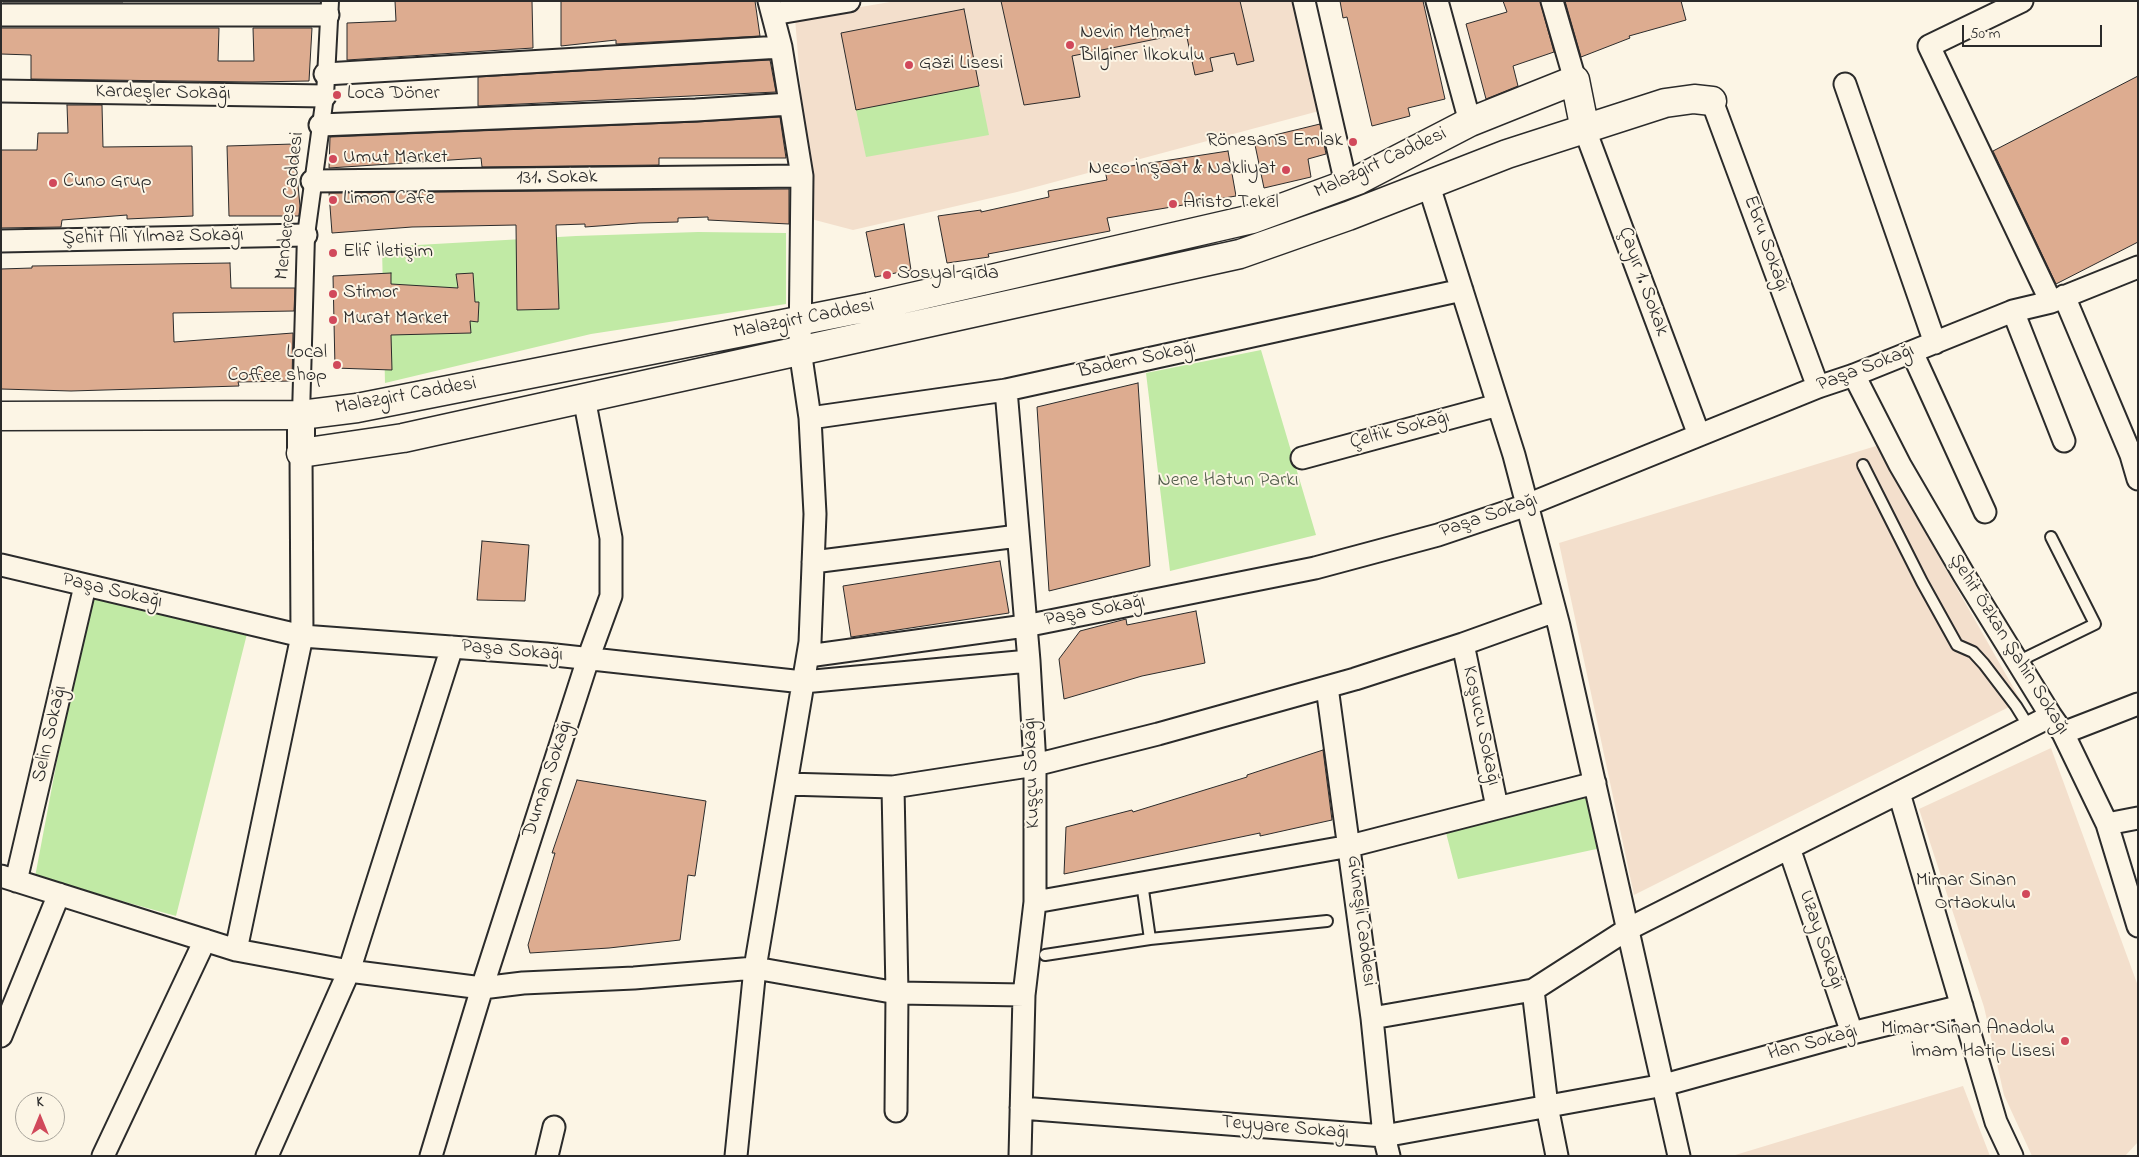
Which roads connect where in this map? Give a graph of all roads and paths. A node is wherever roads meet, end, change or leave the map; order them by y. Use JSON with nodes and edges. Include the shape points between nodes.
{"nodes":[{"id":1,"x":848,"y":1,"type":"edge"},
{"id":2,"x":1304,"y":1,"type":"edge"},
{"id":3,"x":1438,"y":1,"type":"edge"},
{"id":4,"x":1552,"y":1,"type":"edge"},
{"id":5,"x":2022,"y":1,"type":"edge"},
{"id":6,"x":329,"y":8,"type":"edge"},
{"id":7,"x":771,"y":8,"type":"edge"},
{"id":8,"x":1,"y":15,"type":"edge"},
{"id":9,"x":781,"y":47,"type":"junction"},
{"id":10,"x":326,"y":74,"type":"junction"},
{"id":11,"x":1575,"y":80,"type":"junction"},
{"id":12,"x":1845,"y":84,"type":"dead end"},
{"id":13,"x":1,"y":91,"type":"edge"},
{"id":14,"x":324,"y":96,"type":"junction"},
{"id":15,"x":1712,"y":101,"type":"joint"},
{"id":16,"x":790,"y":104,"type":"junction"},
{"id":17,"x":1470,"y":122,"type":"junction"},
{"id":18,"x":320,"y":125,"type":"junction"},
{"id":19,"x":1584,"y":130,"type":"junction"},
{"id":20,"x":802,"y":176,"type":"junction"},
{"id":21,"x":312,"y":182,"type":"junction"},
{"id":22,"x":1428,"y":183,"type":"junction"},
{"id":23,"x":1346,"y":184,"type":"junction"},
{"id":24,"x":306,"y":235,"type":"junction"},
{"id":25,"x":1,"y":241,"type":"edge"},
{"id":26,"x":2138,"y":267,"type":"edge"},
{"id":27,"x":1462,"y":290,"type":"junction"},
{"id":28,"x":2057,"y":299,"type":"junction"},
{"id":29,"x":2013,"y":312,"type":"junction"},
{"id":30,"x":799,"y":321,"type":"junction"},
{"id":31,"x":1935,"y":343,"type":"junction"},
{"id":32,"x":800,"y":350,"type":"junction"},
{"id":33,"x":1912,"y":352,"type":"junction"},
{"id":34,"x":1854,"y":375,"type":"junction"},
{"id":35,"x":1818,"y":387,"type":"junction"},
{"id":36,"x":1006,"y":390,"type":"junction"},
{"id":37,"x":584,"y":398,"type":"junction"},
{"id":38,"x":1498,"y":405,"type":"junction"},
{"id":39,"x":301,"y":415,"type":"junction"},
{"id":40,"x":1,"y":416,"type":"edge"},
{"id":41,"x":810,"y":418,"type":"junction"},
{"id":42,"x":1699,"y":435,"type":"junction"},
{"id":43,"x":2064,"y":440,"type":"dead end"},
{"id":44,"x":301,"y":453,"type":"junction"},
{"id":45,"x":1302,"y":458,"type":"dead end"},
{"id":46,"x":1863,"y":465,"type":"dead end"},
{"id":47,"x":2138,"y":478,"type":"edge"},
{"id":48,"x":1527,"y":505,"type":"junction"},
{"id":49,"x":1986,"y":512,"type":"dead end"},
{"id":50,"x":1018,"y":536,"type":"junction"},
{"id":51,"x":2051,"y":537,"type":"dead end"},
{"id":52,"x":813,"y":562,"type":"junction"},
{"id":53,"x":1,"y":565,"type":"edge"},
{"id":54,"x":85,"y":586,"type":"junction"},
{"id":55,"x":1555,"y":611,"type":"junction"},
{"id":56,"x":1025,"y":626,"type":"junction"},
{"id":57,"x":302,"y":636,"type":"junction"},
{"id":58,"x":1463,"y":644,"type":"junction"},
{"id":59,"x":452,"y":647,"type":"junction"},
{"id":60,"x":808,"y":656,"type":"junction"},
{"id":61,"x":588,"y":659,"type":"junction"},
{"id":62,"x":1028,"y":662,"type":"junction"},
{"id":63,"x":2017,"y":662,"type":"junction"},
{"id":64,"x":803,"y":682,"type":"junction"},
{"id":65,"x":1327,"y":687,"type":"junction"},
{"id":66,"x":2138,"y":704,"type":"edge"},
{"id":67,"x":2057,"y":725,"type":"junction"},
{"id":68,"x":2029,"y":727,"type":"junction"},
{"id":69,"x":1035,"y":765,"type":"junction"},
{"id":70,"x":1595,"y":783,"type":"junction"},
{"id":71,"x":786,"y":784,"type":"junction"},
{"id":72,"x":894,"y":787,"type":"junction"},
{"id":73,"x":1899,"y":793,"type":"junction"},
{"id":74,"x":1497,"y":807,"type":"junction"},
{"id":75,"x":2138,"y":818,"type":"edge"},
{"id":76,"x":2107,"y":824,"type":"junction"},
{"id":77,"x":1350,"y":846,"type":"junction"},
{"id":78,"x":1789,"y":848,"type":"junction"},
{"id":79,"x":9,"y":879,"type":"edge"},
{"id":80,"x":1142,"y":883,"type":"junction"},
{"id":81,"x":59,"y":894,"type":"junction"},
{"id":82,"x":1035,"y":902,"type":"junction"},
{"id":83,"x":1327,"y":921,"type":"dead end"},
{"id":84,"x":2138,"y":926,"type":"edge"},
{"id":85,"x":1628,"y":929,"type":"junction"},
{"id":86,"x":1150,"y":939,"type":"junction"},
{"id":87,"x":205,"y":940,"type":"junction"},
{"id":88,"x":236,"y":950,"type":"junction"},
{"id":89,"x":1044,"y":955,"type":"dead end"},
{"id":90,"x":755,"y":968,"type":"junction"},
{"id":91,"x":349,"y":971,"type":"junction"},
{"id":92,"x":482,"y":988,"type":"junction"},
{"id":93,"x":1533,"y":990,"type":"junction"},
{"id":94,"x":897,"y":993,"type":"junction"},
{"id":95,"x":1024,"y":995,"type":"junction"},
{"id":96,"x":1962,"y":1006,"type":"junction"},
{"id":97,"x":1372,"y":1018,"type":"junction"},
{"id":98,"x":1852,"y":1033,"type":"junction"},
{"id":99,"x":1,"y":1036,"type":"edge"},
{"id":100,"x":1664,"y":1085,"type":"junction"},
{"id":101,"x":1547,"y":1106,"type":"junction"},
{"id":102,"x":1021,"y":1108,"type":"junction"},
{"id":103,"x":896,"y":1111,"type":"dead end"},
{"id":104,"x":554,"y":1127,"type":"dead end"},
{"id":105,"x":1387,"y":1146,"type":"edge"},
{"id":106,"x":104,"y":1156,"type":"edge"},
{"id":107,"x":266,"y":1156,"type":"edge"},
{"id":108,"x":431,"y":1156,"type":"edge"},
{"id":109,"x":547,"y":1156,"type":"edge"},
{"id":110,"x":736,"y":1156,"type":"edge"},
{"id":111,"x":1020,"y":1156,"type":"edge"},
{"id":112,"x":1557,"y":1156,"type":"edge"},
{"id":113,"x":1679,"y":1156,"type":"edge"},
{"id":114,"x":2012,"y":1156,"type":"edge"}],
"edges":[{"from":1,"to":7,"type":"street"},
{"from":2,"to":23,"type":"street"},
{"from":3,"to":17,"type":"street"},
{"from":4,"to":11,"type":"street"},
{"from":5,"to":28,"type":"street","via":[[1929,46]]},
{"from":6,"to":8,"type":"street"},
{"from":6,"to":10,"type":"street","name":"Menderes Caddesi"},
{"from":7,"to":9,"type":"street"},
{"from":9,"to":10,"type":"street"},
{"from":9,"to":16,"type":"street"},
{"from":10,"to":14,"type":"street","name":"Menderes Caddesi"},
{"from":11,"to":17,"type":"main road","name":"Malazgirt Caddesi"},
{"from":11,"to":19,"type":"main road"},
{"from":12,"to":31,"type":"street"},
{"from":13,"to":14,"type":"street","name":"Kardeşler Sokağı"},
{"from":14,"to":18,"type":"street","name":"Menderes Caddesi"},
{"from":15,"to":19,"type":"main road","name":"Malazgirt Caddesi","via":[[1694,99],[1665,103]]},
{"from":15,"to":35,"type":"street","name":"Ebru Sokağı"},
{"from":16,"to":18,"type":"street"},
{"from":16,"to":20,"type":"street"},
{"from":17,"to":23,"type":"main road","name":"Malazgirt Caddesi"},
{"from":18,"to":21,"type":"street","name":"Menderes Caddesi"},
{"from":19,"to":22,"type":"main road","name":"Malazgirt Caddesi"},
{"from":19,"to":42,"type":"street","name":"Çayır 1. Sokak"},
{"from":20,"to":21,"type":"street","name":"131. Sokak"},
{"from":20,"to":30,"type":"street"},
{"from":21,"to":24,"type":"street","name":"Menderes Caddesi"},
{"from":22,"to":27,"type":"street"},
{"from":22,"to":32,"type":"main road","name":"Malazgirt Caddesi","via":[[1348,216],[1240,254]]},
{"from":23,"to":30,"type":"main road","name":"Malazgirt Caddesi","via":[[1252,219]]},
{"from":24,"to":25,"type":"street","name":"Şehit Ali Yılmaz Sokağı"},
{"from":24,"to":39,"type":"street","name":"Menderes Caddesi"},
{"from":26,"to":28,"type":"street","name":"Paşa Sokağı"},
{"from":27,"to":36,"type":"street","name":"Badem Sokağı"},
{"from":27,"to":38,"type":"street"},
{"from":28,"to":29,"type":"street","name":"Paşa Sokağı"},
{"from":28,"to":47,"type":"street","via":[[2131,455]]},
{"from":29,"to":31,"type":"street","name":"Paşa Sokağı"},
{"from":29,"to":43,"type":"street"},
{"from":30,"to":32,"type":"street"},
{"from":30,"to":39,"type":"main road","name":"Malazgirt Caddesi","via":[[357,408]]},
{"from":31,"to":33,"type":"street","name":"Paşa Sokağı"},
{"from":32,"to":37,"type":"main road","name":"Malazgirt Caddesi"},
{"from":32,"to":41,"type":"street"},
{"from":33,"to":34,"type":"street","name":"Paşa Sokağı"},
{"from":33,"to":49,"type":"street"},
{"from":34,"to":35,"type":"street","name":"Paşa Sokağı"},
{"from":34,"to":63,"type":"street","name":"Şehit Özkan Şahin Sokağı","via":[[1900,465]]},
{"from":35,"to":42,"type":"street","name":"Paşa Sokağı"},
{"from":36,"to":41,"type":"street","name":"Badem Sokağı"},
{"from":36,"to":50,"type":"street","name":"Kuşçu Sokağı"},
{"from":37,"to":44,"type":"main road","name":"Malazgirt Caddesi","via":[[402,438]]},
{"from":37,"to":61,"type":"street","name":"Duman Sokağı","via":[[611,538],[611,596]]},
{"from":38,"to":45,"type":"street","name":"Çeltik Sokağı"},
{"from":38,"to":48,"type":"street"},
{"from":39,"to":40,"type":"main road","name":"Malazgirt Caddesi"},
{"from":39,"to":44,"type":"street"},
{"from":41,"to":52,"type":"street","via":[[815,514]]},
{"from":42,"to":48,"type":"street","name":"Paşa Sokağı"},
{"from":44,"to":57,"type":"street"},
{"from":46,"to":68,"type":"lane","via":[[1957,645],[1973,652],[1984,664]]},
{"from":48,"to":55,"type":"street"},
{"from":48,"to":56,"type":"street","name":"Paşa Sokağı","via":[[1438,536],[1314,568]]},
{"from":50,"to":52,"type":"street"},
{"from":50,"to":56,"type":"street","name":"Kuşçu Sokağı"},
{"from":51,"to":63,"type":"lane","via":[[2095,624]]},
{"from":52,"to":60,"type":"street"},
{"from":53,"to":54,"type":"street","name":"Paşa Sokağı"},
{"from":54,"to":57,"type":"street","name":"Paşa Sokağı"},
{"from":54,"to":79,"type":"street","name":"Selin Sokağı"},
{"from":55,"to":58,"type":"street"},
{"from":55,"to":70,"type":"street"},
{"from":56,"to":60,"type":"street","name":"Paşa Sokağı"},
{"from":56,"to":62,"type":"street","name":"Kuşçu Sokağı"},
{"from":57,"to":59,"type":"street","name":"Paşa Sokağı"},
{"from":57,"to":88,"type":"street"},
{"from":58,"to":65,"type":"street"},
{"from":58,"to":74,"type":"street","name":"Koşucu Sokağı"},
{"from":59,"to":61,"type":"street","name":"Paşa Sokağı"},
{"from":59,"to":91,"type":"street"},
{"from":60,"to":64,"type":"street"},
{"from":61,"to":64,"type":"street","name":"Paşa Sokağı"},
{"from":61,"to":92,"type":"street","name":"Duman Sokağı"},
{"from":62,"to":64,"type":"street","name":"Paşa Sokağı"},
{"from":62,"to":69,"type":"street","name":"Kuşçu Sokağı"},
{"from":63,"to":67,"type":"street","name":"Şehit Özkan Şahin Sokağı"},
{"from":64,"to":71,"type":"street"},
{"from":65,"to":69,"type":"street"},
{"from":65,"to":77,"type":"street","name":"Güneşli Caddesi"},
{"from":66,"to":67,"type":"street"},
{"from":67,"to":68,"type":"street"},
{"from":67,"to":76,"type":"street","name":"Şehit Özkan Şahin Sokağı"},
{"from":68,"to":73,"type":"street"},
{"from":69,"to":72,"type":"street"},
{"from":69,"to":82,"type":"street","name":"Kuşçu Sokağı"},
{"from":70,"to":74,"type":"street"},
{"from":70,"to":85,"type":"street"},
{"from":71,"to":72,"type":"street"},
{"from":71,"to":90,"type":"street"},
{"from":72,"to":94,"type":"street"},
{"from":73,"to":78,"type":"street"},
{"from":73,"to":96,"type":"street"},
{"from":74,"to":77,"type":"street"},
{"from":75,"to":76,"type":"street"},
{"from":76,"to":84,"type":"street","name":"Şehit Özkan Şahin Sokağı"},
{"from":77,"to":80,"type":"street"},
{"from":77,"to":97,"type":"street","name":"Güneşli Caddesi"},
{"from":78,"to":85,"type":"street"},
{"from":78,"to":98,"type":"street","name":"Uzay Sokağı"},
{"from":79,"to":81,"type":"street"},
{"from":80,"to":82,"type":"street"},
{"from":80,"to":86,"type":"lane"},
{"from":81,"to":87,"type":"street"},
{"from":81,"to":99,"type":"street"},
{"from":82,"to":95,"type":"street","name":"Kuşçu Sokağı"},
{"from":83,"to":86,"type":"lane"},
{"from":85,"to":93,"type":"street"},
{"from":85,"to":100,"type":"street"},
{"from":86,"to":89,"type":"lane"},
{"from":87,"to":88,"type":"street"},
{"from":87,"to":106,"type":"street"},
{"from":88,"to":91,"type":"street"},
{"from":90,"to":92,"type":"street"},
{"from":90,"to":94,"type":"street"},
{"from":90,"to":110,"type":"street"},
{"from":91,"to":92,"type":"street"},
{"from":91,"to":107,"type":"street"},
{"from":92,"to":108,"type":"street","name":"Duman Sokağı"},
{"from":93,"to":97,"type":"street"},
{"from":93,"to":101,"type":"street"},
{"from":94,"to":95,"type":"street"},
{"from":94,"to":103,"type":"street"},
{"from":95,"to":102,"type":"street","name":"Kuşçu Sokağı"},
{"from":96,"to":98,"type":"street","name":"Han Sokağı"},
{"from":96,"to":114,"type":"street","via":[[1996,1122]]},
{"from":97,"to":105,"type":"street","name":"Güneşli Caddesi"},
{"from":98,"to":100,"type":"street","name":"Han Sokağı"},
{"from":100,"to":101,"type":"street","name":"Han Sokağı"},
{"from":100,"to":113,"type":"street"},
{"from":101,"to":105,"type":"street","name":"Teyyare Sokağı"},
{"from":101,"to":112,"type":"street"},
{"from":102,"to":105,"type":"street","name":"Teyyare Sokağı"},
{"from":102,"to":111,"type":"street","name":"Kuşçu Sokağı"},
{"from":104,"to":109,"type":"street"}]}
